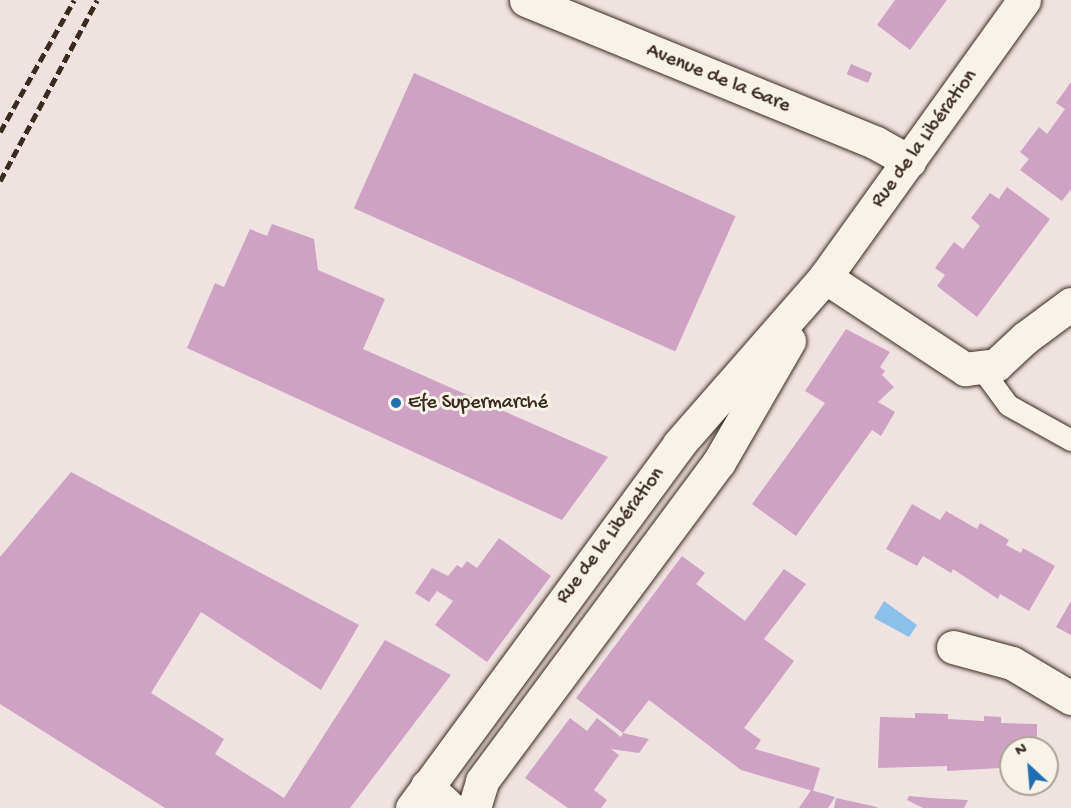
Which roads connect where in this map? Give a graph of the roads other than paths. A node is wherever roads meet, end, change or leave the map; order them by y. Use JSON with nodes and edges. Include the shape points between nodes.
{"nodes":[{"id":1,"x":526,"y":0,"type":"edge"},
{"id":2,"x":1024,"y":0,"type":"edge"},
{"id":3,"x":909,"y":160,"type":"junction"},
{"id":4,"x":825,"y":277,"type":"junction"},
{"id":5,"x":1071,"y":304,"type":"edge"},
{"id":6,"x":980,"y":367,"type":"junction"},
{"id":7,"x":1071,"y":440,"type":"edge"},
{"id":8,"x":953,"y":647,"type":"dead end"},
{"id":9,"x":1071,"y":698,"type":"edge"},
{"id":10,"x":420,"y":797,"type":"edge"},
{"id":11,"x":450,"y":808,"type":"edge"},
{"id":12,"x":474,"y":808,"type":"edge"}],
"edges":[{"from":1,"to":3,"type":"main road","name":"Avenue de la Gare"},
{"from":2,"to":3,"type":"main road","name":"Rue de la Libération"},
{"from":3,"to":4,"type":"main road","name":"Rue de la Libération"},
{"from":4,"to":6,"type":"main road","via":[[965,369]]},
{"from":4,"to":10,"type":"main road","name":"Rue de la Libération","via":[[679,444]]},
{"from":4,"to":12,"type":"main road","name":"Rue de la Libération","via":[[719,462],[482,780]]},
{"from":5,"to":6,"type":"main road","via":[[1024,338],[996,365]]},
{"from":6,"to":7,"type":"lane","via":[[1008,405]]},
{"from":8,"to":9,"type":"main road","via":[[1012,663]]},
{"from":10,"to":11,"type":"main road"}]}
